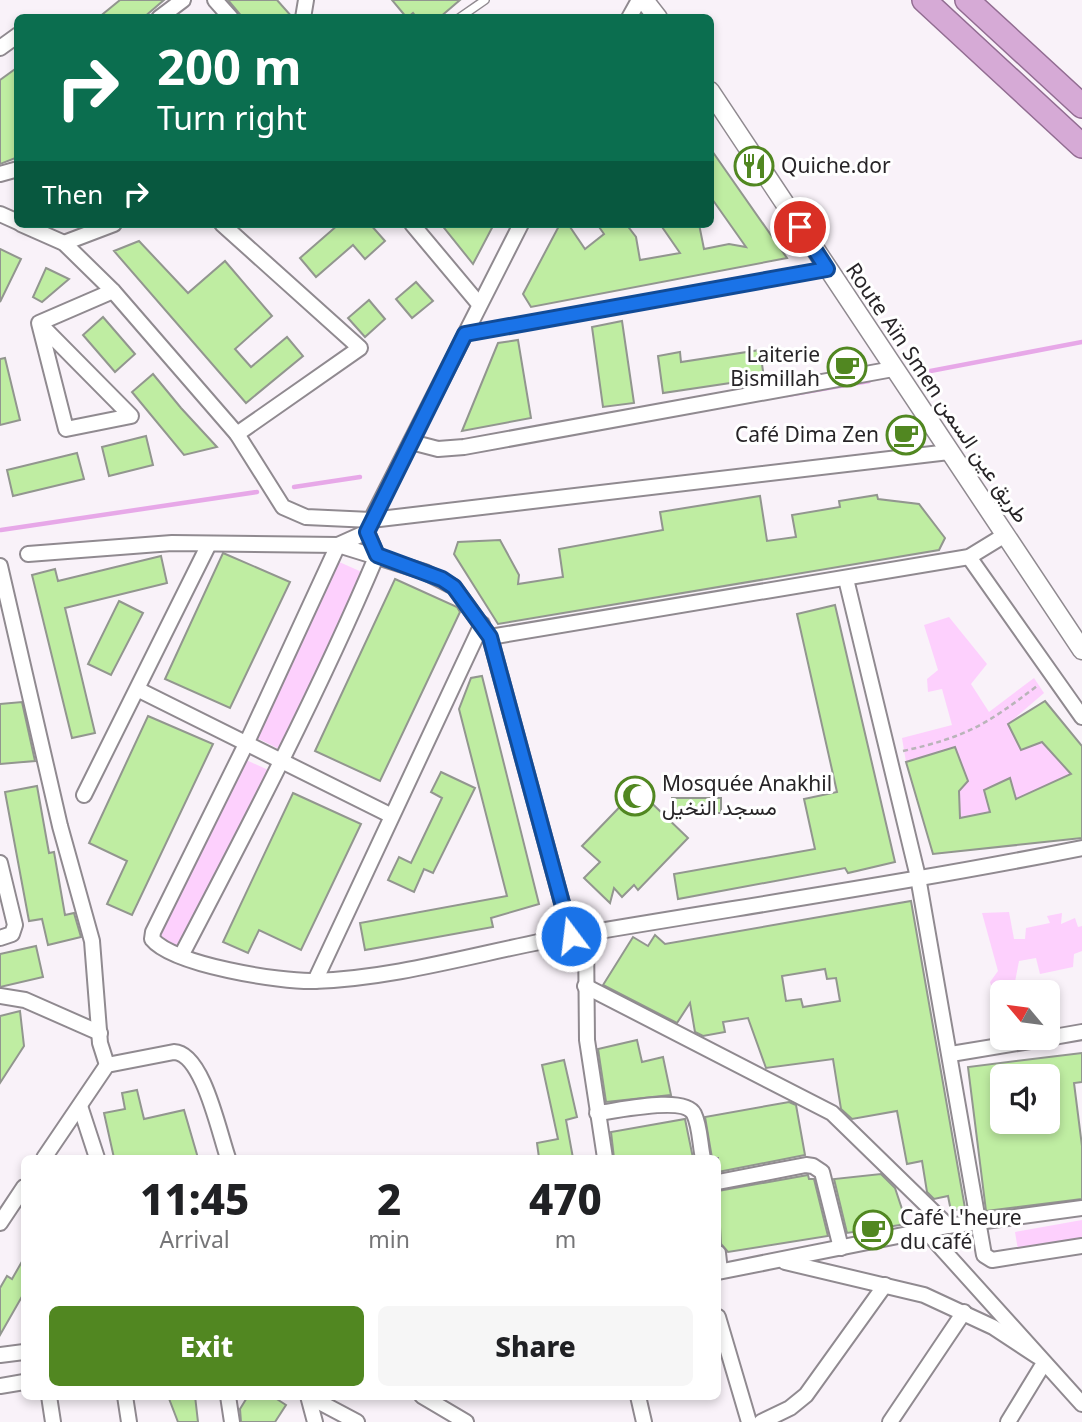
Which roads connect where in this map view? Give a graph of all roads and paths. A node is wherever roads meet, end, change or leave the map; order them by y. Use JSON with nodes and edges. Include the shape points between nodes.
{"nodes":[{"id":1,"x":183,"y":0,"type":"edge"},
{"id":2,"x":215,"y":0,"type":"edge"},
{"id":3,"x":485,"y":0,"type":"edge"},
{"id":4,"x":642,"y":0,"type":"edge"},
{"id":5,"x":924,"y":0,"type":"edge"},
{"id":6,"x":967,"y":0,"type":"edge"},
{"id":7,"x":164,"y":14,"type":"edge"},
{"id":8,"x":227,"y":14,"type":"edge"},
{"id":9,"x":465,"y":14,"type":"edge"},
{"id":10,"x":654,"y":14,"type":"edge"},
{"id":11,"x":714,"y":97,"type":"edge"},
{"id":12,"x":1082,"y":107,"type":"edge"},
{"id":13,"x":1082,"y":146,"type":"edge"},
{"id":14,"x":31,"y":228,"type":"edge"},
{"id":15,"x":103,"y":228,"type":"edge"},
{"id":16,"x":226,"y":228,"type":"edge"},
{"id":17,"x":415,"y":228,"type":"edge"},
{"id":18,"x":519,"y":228,"type":"edge"},
{"id":19,"x":64,"y":243,"type":"junction"},
{"id":20,"x":827,"y":269,"type":"junction"},
{"id":21,"x":113,"y":290,"type":"junction"},
{"id":22,"x":480,"y":304,"type":"junction"},
{"id":23,"x":39,"y":323,"type":"junction"},
{"id":24,"x":465,"y":334,"type":"junction"},
{"id":25,"x":893,"y":369,"type":"junction"},
{"id":26,"x":237,"y":434,"type":"junction"},
{"id":27,"x":411,"y":442,"type":"junction"},
{"id":28,"x":948,"y":452,"type":"junction"},
{"id":29,"x":369,"y":526,"type":"junction"},
{"id":30,"x":1005,"y":535,"type":"junction"},
{"id":31,"x":209,"y":544,"type":"junction"},
{"id":32,"x":338,"y":545,"type":"junction"},
{"id":33,"x":28,"y":554,"type":"dead end"},
{"id":34,"x":377,"y":555,"type":"junction"},
{"id":35,"x":969,"y":557,"type":"junction"},
{"id":36,"x":0,"y":566,"type":"edge"},
{"id":37,"x":846,"y":579,"type":"junction"},
{"id":38,"x":486,"y":631,"type":"junction"},
{"id":39,"x":1082,"y":650,"type":"edge"},
{"id":40,"x":1037,"y":687,"type":"dead end"},
{"id":41,"x":139,"y":690,"type":"junction"},
{"id":42,"x":1082,"y":717,"type":"edge"},
{"id":43,"x":247,"y":742,"type":"junction"},
{"id":44,"x":889,"y":755,"type":"junction"},
{"id":45,"x":283,"y":760,"type":"junction"},
{"id":46,"x":84,"y":795,"type":"dead end"},
{"id":47,"x":390,"y":815,"type":"junction"},
{"id":48,"x":1082,"y":848,"type":"edge"},
{"id":49,"x":0,"y":863,"type":"edge"},
{"id":50,"x":918,"y":877,"type":"junction"},
{"id":51,"x":578,"y":935,"type":"junction"},
{"id":52,"x":0,"y":938,"type":"edge"},
{"id":53,"x":181,"y":956,"type":"junction"},
{"id":54,"x":314,"y":981,"type":"junction"},
{"id":55,"x":585,"y":986,"type":"junction"},
{"id":56,"x":0,"y":996,"type":"edge"},
{"id":57,"x":1082,"y":1032,"type":"edge"},
{"id":58,"x":100,"y":1033,"type":"junction"},
{"id":59,"x":1060,"y":1036,"type":"edge"},
{"id":60,"x":990,"y":1048,"type":"edge"},
{"id":61,"x":951,"y":1054,"type":"junction"},
{"id":62,"x":107,"y":1065,"type":"junction"},
{"id":63,"x":80,"y":1106,"type":"junction"},
{"id":64,"x":597,"y":1113,"type":"junction"},
{"id":65,"x":46,"y":1155,"type":"edge"},
{"id":66,"x":96,"y":1155,"type":"edge"},
{"id":67,"x":227,"y":1155,"type":"edge"},
{"id":68,"x":604,"y":1155,"type":"edge"},
{"id":69,"x":702,"y":1155,"type":"edge"},
{"id":70,"x":721,"y":1181,"type":"edge"},
{"id":71,"x":21,"y":1192,"type":"edge"},
{"id":72,"x":1082,"y":1208,"type":"edge"},
{"id":73,"x":0,"y":1223,"type":"edge"},
{"id":74,"x":980,"y":1223,"type":"junction"},
{"id":75,"x":948,"y":1226,"type":"junction"},
{"id":76,"x":926,"y":1231,"type":"junction"},
{"id":77,"x":1082,"y":1246,"type":"edge"},
{"id":78,"x":841,"y":1248,"type":"junction"},
{"id":79,"x":779,"y":1260,"type":"junction"},
{"id":80,"x":721,"y":1272,"type":"edge"},
{"id":81,"x":885,"y":1285,"type":"junction"},
{"id":82,"x":964,"y":1311,"type":"junction"},
{"id":83,"x":721,"y":1327,"type":"edge"},
{"id":84,"x":21,"y":1352,"type":"edge"},
{"id":85,"x":0,"y":1355,"type":"edge"},
{"id":86,"x":1041,"y":1359,"type":"junction"},
{"id":87,"x":21,"y":1382,"type":"edge"},
{"id":88,"x":0,"y":1386,"type":"edge"},
{"id":89,"x":50,"y":1400,"type":"edge"},
{"id":90,"x":126,"y":1400,"type":"edge"},
{"id":91,"x":229,"y":1400,"type":"edge"},
{"id":92,"x":309,"y":1400,"type":"edge"},
{"id":93,"x":316,"y":1400,"type":"edge"},
{"id":94,"x":429,"y":1400,"type":"edge"},
{"id":95,"x":639,"y":1400,"type":"edge"},
{"id":96,"x":1082,"y":1404,"type":"edge"},
{"id":97,"x":53,"y":1422,"type":"edge"},
{"id":98,"x":130,"y":1422,"type":"edge"},
{"id":99,"x":232,"y":1422,"type":"edge"},
{"id":100,"x":315,"y":1422,"type":"edge"},
{"id":101,"x":357,"y":1422,"type":"edge"},
{"id":102,"x":466,"y":1422,"type":"edge"},
{"id":103,"x":644,"y":1422,"type":"edge"},
{"id":104,"x":749,"y":1422,"type":"edge"},
{"id":105,"x":761,"y":1422,"type":"edge"},
{"id":106,"x":890,"y":1422,"type":"edge"},
{"id":107,"x":1008,"y":1422,"type":"edge"}],
"edges":[{"from":1,"to":7,"type":"street"},
{"from":2,"to":8,"type":"street"},
{"from":3,"to":9,"type":"lane"},
{"from":4,"to":10,"type":"street"},
{"from":5,"to":13,"type":"highway"},
{"from":6,"to":12,"type":"highway"},
{"from":11,"to":20,"type":"street","name":"Route Aïn Smen طريق عين السمن"},
{"from":14,"to":19,"type":"street"},
{"from":15,"to":19,"type":"street"},
{"from":16,"to":26,"type":"street","via":[[360,348]]},
{"from":17,"to":22,"type":"street"},
{"from":18,"to":22,"type":"street"},
{"from":19,"to":21,"type":"street"},
{"from":20,"to":24,"type":"lane"},
{"from":20,"to":25,"type":"street","name":"Route Aïn Smen طريق عين السمن"},
{"from":21,"to":23,"type":"street"},
{"from":21,"to":26,"type":"street"},
{"from":22,"to":24,"type":"street"},
{"from":23,"to":23,"type":"street","via":[[66,429],[131,416],[121,407]]},
{"from":24,"to":27,"type":"street"},
{"from":25,"to":27,"type":"street","via":[[452,449]]},
{"from":25,"to":28,"type":"street","name":"Route Aïn Smen طريق عين السمن"},
{"from":26,"to":29,"type":"street","via":[[289,511]]},
{"from":27,"to":29,"type":"street"},
{"from":28,"to":29,"type":"street"},
{"from":28,"to":30,"type":"street","name":"Route Aïn Smen طريق عين السمن"},
{"from":29,"to":32,"type":"street"},
{"from":29,"to":34,"type":"street"},
{"from":30,"to":35,"type":"street"},
{"from":30,"to":39,"type":"street","name":"Route Aïn Smen طريق عين السمن"},
{"from":31,"to":32,"type":"street"},
{"from":31,"to":33,"type":"street"},
{"from":31,"to":41,"type":"street"},
{"from":32,"to":34,"type":"street"},
{"from":32,"to":43,"type":"street"},
{"from":34,"to":38,"type":"street","via":[[448,583]]},
{"from":34,"to":45,"type":"street"},
{"from":35,"to":37,"type":"street"},
{"from":35,"to":42,"type":"street"},
{"from":36,"to":58,"type":"street","via":[[60,826],[92,941]]},
{"from":37,"to":38,"type":"street"},
{"from":37,"to":44,"type":"street"},
{"from":38,"to":47,"type":"street"},
{"from":38,"to":51,"type":"street"},
{"from":40,"to":44,"type":"path","via":[[987,724],[952,740]]},
{"from":41,"to":43,"type":"street"},
{"from":41,"to":46,"type":"street"},
{"from":43,"to":45,"type":"street"},
{"from":43,"to":53,"type":"street","via":[[153,932],[154,942]]},
{"from":44,"to":50,"type":"street"},
{"from":45,"to":47,"type":"street"},
{"from":45,"to":53,"type":"street"},
{"from":47,"to":54,"type":"street"},
{"from":48,"to":50,"type":"street"},
{"from":49,"to":52,"type":"street","via":[[15,925],[12,934]]},
{"from":50,"to":51,"type":"street"},
{"from":50,"to":61,"type":"street"},
{"from":51,"to":54,"type":"street","via":[[436,964]]},
{"from":51,"to":55,"type":"street"},
{"from":53,"to":54,"type":"street","via":[[230,970]]},
{"from":55,"to":64,"type":"street"},
{"from":55,"to":75,"type":"street","via":[[832,1113]]},
{"from":56,"to":58,"type":"street","via":[[25,1000]]},
{"from":57,"to":59,"type":"street"},
{"from":58,"to":62,"type":"street"},
{"from":60,"to":61,"type":"street"},
{"from":61,"to":74,"type":"street"},
{"from":62,"to":63,"type":"street"},
{"from":62,"to":67,"type":"street","via":[[174,1052],[191,1059]]},
{"from":63,"to":65,"type":"street"},
{"from":63,"to":66,"type":"street"},
{"from":64,"to":68,"type":"street"},
{"from":64,"to":69,"type":"street","via":[[674,1104],[687,1107],[696,1117]]},
{"from":70,"to":78,"type":"street","via":[[806,1165],[817,1168],[822,1172]]},
{"from":71,"to":73,"type":"street"},
{"from":72,"to":74,"type":"street"},
{"from":74,"to":75,"type":"street"},
{"from":74,"to":77,"type":"street","via":[[984,1255],[992,1260]]},
{"from":75,"to":76,"type":"street"},
{"from":76,"to":78,"type":"street"},
{"from":76,"to":86,"type":"street"},
{"from":78,"to":79,"type":"street"},
{"from":79,"to":80,"type":"street"},
{"from":79,"to":81,"type":"street"},
{"from":81,"to":82,"type":"street"},
{"from":81,"to":105,"type":"street","via":[[806,1395]]},
{"from":82,"to":86,"type":"street"},
{"from":82,"to":106,"type":"street"},
{"from":83,"to":104,"type":"street"},
{"from":84,"to":85,"type":"street"},
{"from":86,"to":96,"type":"street"},
{"from":86,"to":107,"type":"street"},
{"from":87,"to":88,"type":"street"},
{"from":89,"to":97,"type":"street"},
{"from":90,"to":98,"type":"street"},
{"from":91,"to":99,"type":"street"},
{"from":92,"to":100,"type":"street"},
{"from":93,"to":101,"type":"street"},
{"from":94,"to":102,"type":"street"},
{"from":95,"to":103,"type":"street"}]}
